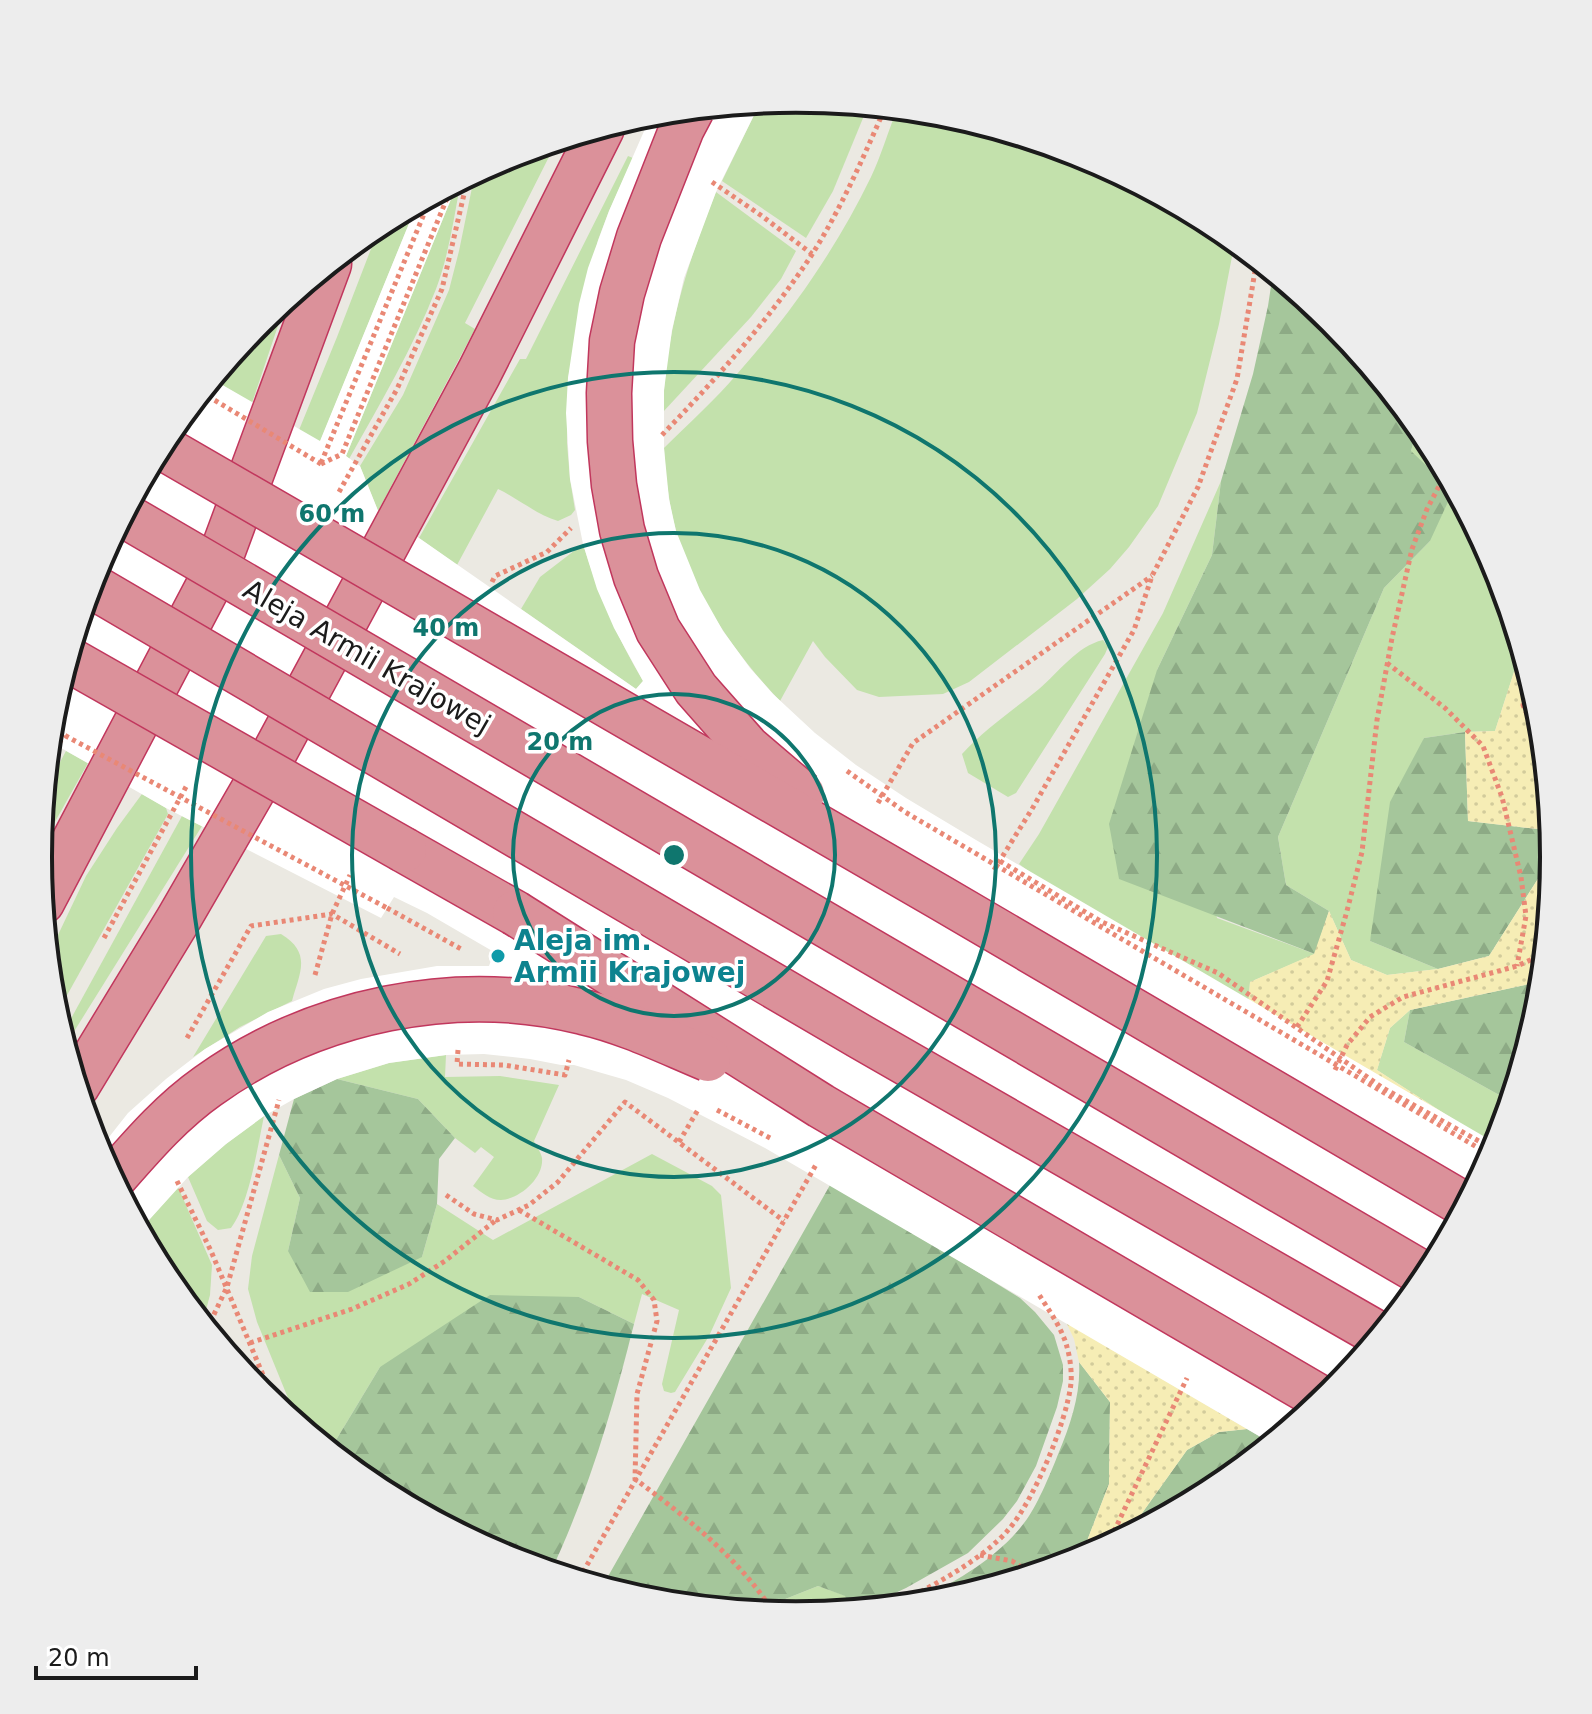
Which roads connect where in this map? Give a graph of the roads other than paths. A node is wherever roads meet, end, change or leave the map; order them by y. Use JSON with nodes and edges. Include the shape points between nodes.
{"nodes":[{"id":1,"x":686,"y":121,"type":"edge"},
{"id":2,"x":595,"y":140,"type":"edge"},
{"id":3,"x":321,"y":285,"type":"edge"},
{"id":4,"x":172,"y":453,"type":"edge"},
{"id":5,"x":133,"y":520,"type":"edge"},
{"id":6,"x":101,"y":592,"type":"edge"},
{"id":7,"x":77,"y":664,"type":"edge"},
{"id":8,"x":53,"y":881,"type":"edge"},
{"id":9,"x":941,"y":898,"type":"junction"},
{"id":10,"x":84,"y":1074,"type":"edge"},
{"id":11,"x":821,"y":1106,"type":"junction"},
{"id":12,"x":121,"y":1169,"type":"edge"},
{"id":13,"x":1456,"y":1200,"type":"edge"},
{"id":14,"x":1415,"y":1269,"type":"edge"},
{"id":15,"x":1370,"y":1329,"type":"edge"},
{"id":16,"x":1312,"y":1393,"type":"edge"}],
"edges":[{"from":1,"to":9,"type":"highway","bridge":true,"via":[[639,237],[612,341],[614,485],[636,577],[658,630],[696,689],[748,748]]},
{"from":2,"to":10,"type":"highway","via":[[479,373],[271,759]]},
{"from":3,"to":8,"type":"highway","via":[[214,575]]},
{"from":4,"to":9,"type":"highway","bridge":true},
{"from":5,"to":14,"type":"highway","name":"Aleja Armii Krajowej","bridge":true},
{"from":6,"to":15,"type":"highway","bridge":true},
{"from":7,"to":11,"type":"highway","bridge":true,"via":[[515,913]]},
{"from":9,"to":13,"type":"highway","bridge":true},
{"from":11,"to":12,"type":"highway","bridge":true,"via":[[582,1011],[498,1000],[440,1001],[381,1009],[323,1025],[265,1051],[208,1086],[157,1129]]},
{"from":11,"to":16,"type":"highway","bridge":true}]}
